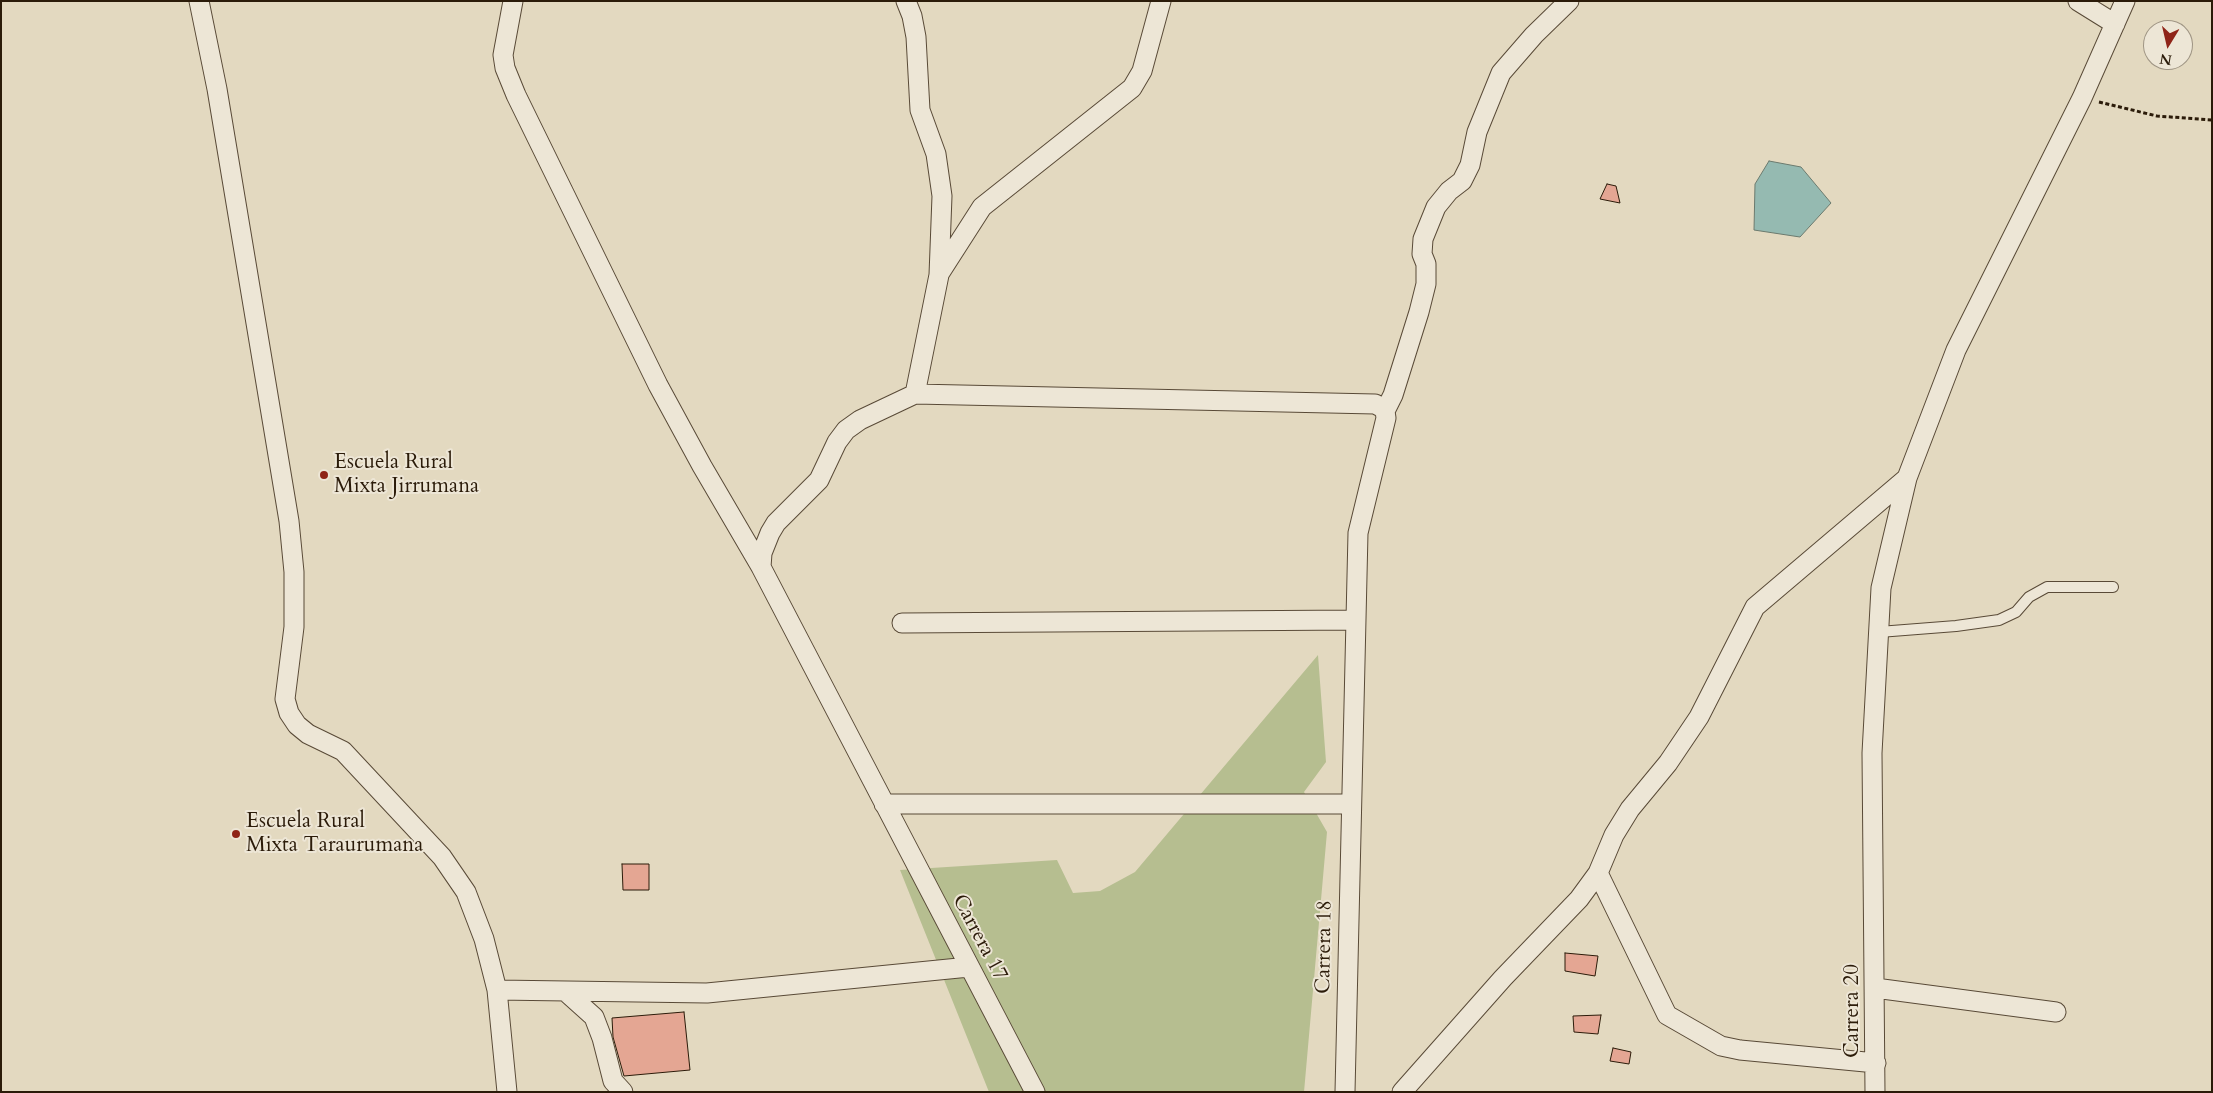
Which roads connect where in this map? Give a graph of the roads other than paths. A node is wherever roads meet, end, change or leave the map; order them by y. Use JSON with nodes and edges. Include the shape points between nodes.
{"nodes":[{"id":1,"x":199,"y":1,"type":"edge"},
{"id":2,"x":513,"y":1,"type":"edge"},
{"id":3,"x":906,"y":1,"type":"edge"},
{"id":4,"x":1161,"y":1,"type":"edge"},
{"id":5,"x":1570,"y":1,"type":"edge"},
{"id":6,"x":2078,"y":1,"type":"edge"},
{"id":7,"x":2125,"y":1,"type":"edge"},
{"id":8,"x":2115,"y":24,"type":"junction"},
{"id":9,"x":939,"y":275,"type":"junction"},
{"id":10,"x":915,"y":394,"type":"junction"},
{"id":11,"x":1385,"y":411,"type":"junction"},
{"id":12,"x":1908,"y":478,"type":"junction"},
{"id":13,"x":761,"y":567,"type":"junction"},
{"id":14,"x":2113,"y":587,"type":"dead end"},
{"id":15,"x":1356,"y":620,"type":"junction"},
{"id":16,"x":902,"y":623,"type":"dead end"},
{"id":17,"x":1879,"y":632,"type":"junction"},
{"id":18,"x":884,"y":804,"type":"junction"},
{"id":19,"x":1350,"y":804,"type":"junction"},
{"id":20,"x":1598,"y":873,"type":"junction"},
{"id":21,"x":969,"y":967,"type":"junction"},
{"id":22,"x":1875,"y":988,"type":"junction"},
{"id":23,"x":497,"y":990,"type":"junction"},
{"id":24,"x":565,"y":990,"type":"junction"},
{"id":25,"x":2056,"y":1012,"type":"dead end"},
{"id":26,"x":1876,"y":1063,"type":"junction"},
{"id":27,"x":507,"y":1092,"type":"edge"},
{"id":28,"x":624,"y":1092,"type":"edge"},
{"id":29,"x":1035,"y":1092,"type":"edge"},
{"id":30,"x":1345,"y":1092,"type":"edge"},
{"id":31,"x":1402,"y":1092,"type":"edge"},
{"id":32,"x":1875,"y":1092,"type":"edge"}],
"edges":[{"from":1,"to":23,"type":"street","via":[[217,89],[289,521],[294,572],[294,627],[285,699],[289,713],[308,734],[343,751],[454,871],[484,938]]},
{"from":2,"to":13,"type":"street","name":"Carrera 17","via":[[504,55],[508,77],[658,385]]},
{"from":3,"to":9,"type":"street","via":[[916,37],[920,110],[940,174]]},
{"from":4,"to":9,"type":"street","via":[[1142,71],[1132,88],[982,207]]},
{"from":5,"to":11,"type":"street","name":"Carrera 18","via":[[1501,73],[1478,132],[1470,165],[1462,181],[1436,207],[1423,239],[1426,284],[1393,395]]},
{"from":6,"to":8,"type":"street"},
{"from":7,"to":8,"type":"street","name":"Carrera 20"},
{"from":8,"to":12,"type":"street","name":"Carrera 20","via":[[2082,98],[1956,350]]},
{"from":9,"to":10,"type":"street"},
{"from":10,"to":11,"type":"street","via":[[1375,404]]},
{"from":10,"to":13,"type":"street","via":[[846,430],[819,480],[776,523],[762,553]]},
{"from":11,"to":15,"type":"street","name":"Carrera 18","via":[[1358,533]]},
{"from":12,"to":17,"type":"street","name":"Carrera 20","via":[[1881,588]]},
{"from":12,"to":20,"type":"street","via":[[1755,607],[1699,717],[1668,763],[1626,815]]},
{"from":13,"to":18,"type":"street","name":"Carrera 17"},
{"from":14,"to":17,"type":"lane","via":[[2047,587],[2030,597],[2016,612],[1999,620]]},
{"from":15,"to":16,"type":"street"},
{"from":15,"to":19,"type":"street","name":"Carrera 18"},
{"from":17,"to":22,"type":"street","name":"Carrera 20","via":[[1872,753]]},
{"from":18,"to":19,"type":"street"},
{"from":18,"to":21,"type":"street","name":"Carrera 17"},
{"from":19,"to":30,"type":"street","name":"Carrera 18"},
{"from":20,"to":26,"type":"street","via":[[1667,1015],[1721,1046]]},
{"from":20,"to":31,"type":"street","via":[[1579,899]]},
{"from":21,"to":24,"type":"street","via":[[707,993]]},
{"from":21,"to":29,"type":"street","name":"Carrera 17"},
{"from":22,"to":25,"type":"street"},
{"from":22,"to":26,"type":"street","name":"Carrera 20"},
{"from":23,"to":24,"type":"street"},
{"from":23,"to":27,"type":"street"},
{"from":24,"to":28,"type":"street","via":[[594,1017],[613,1081]]},
{"from":26,"to":32,"type":"street","name":"Carrera 20"}]}
